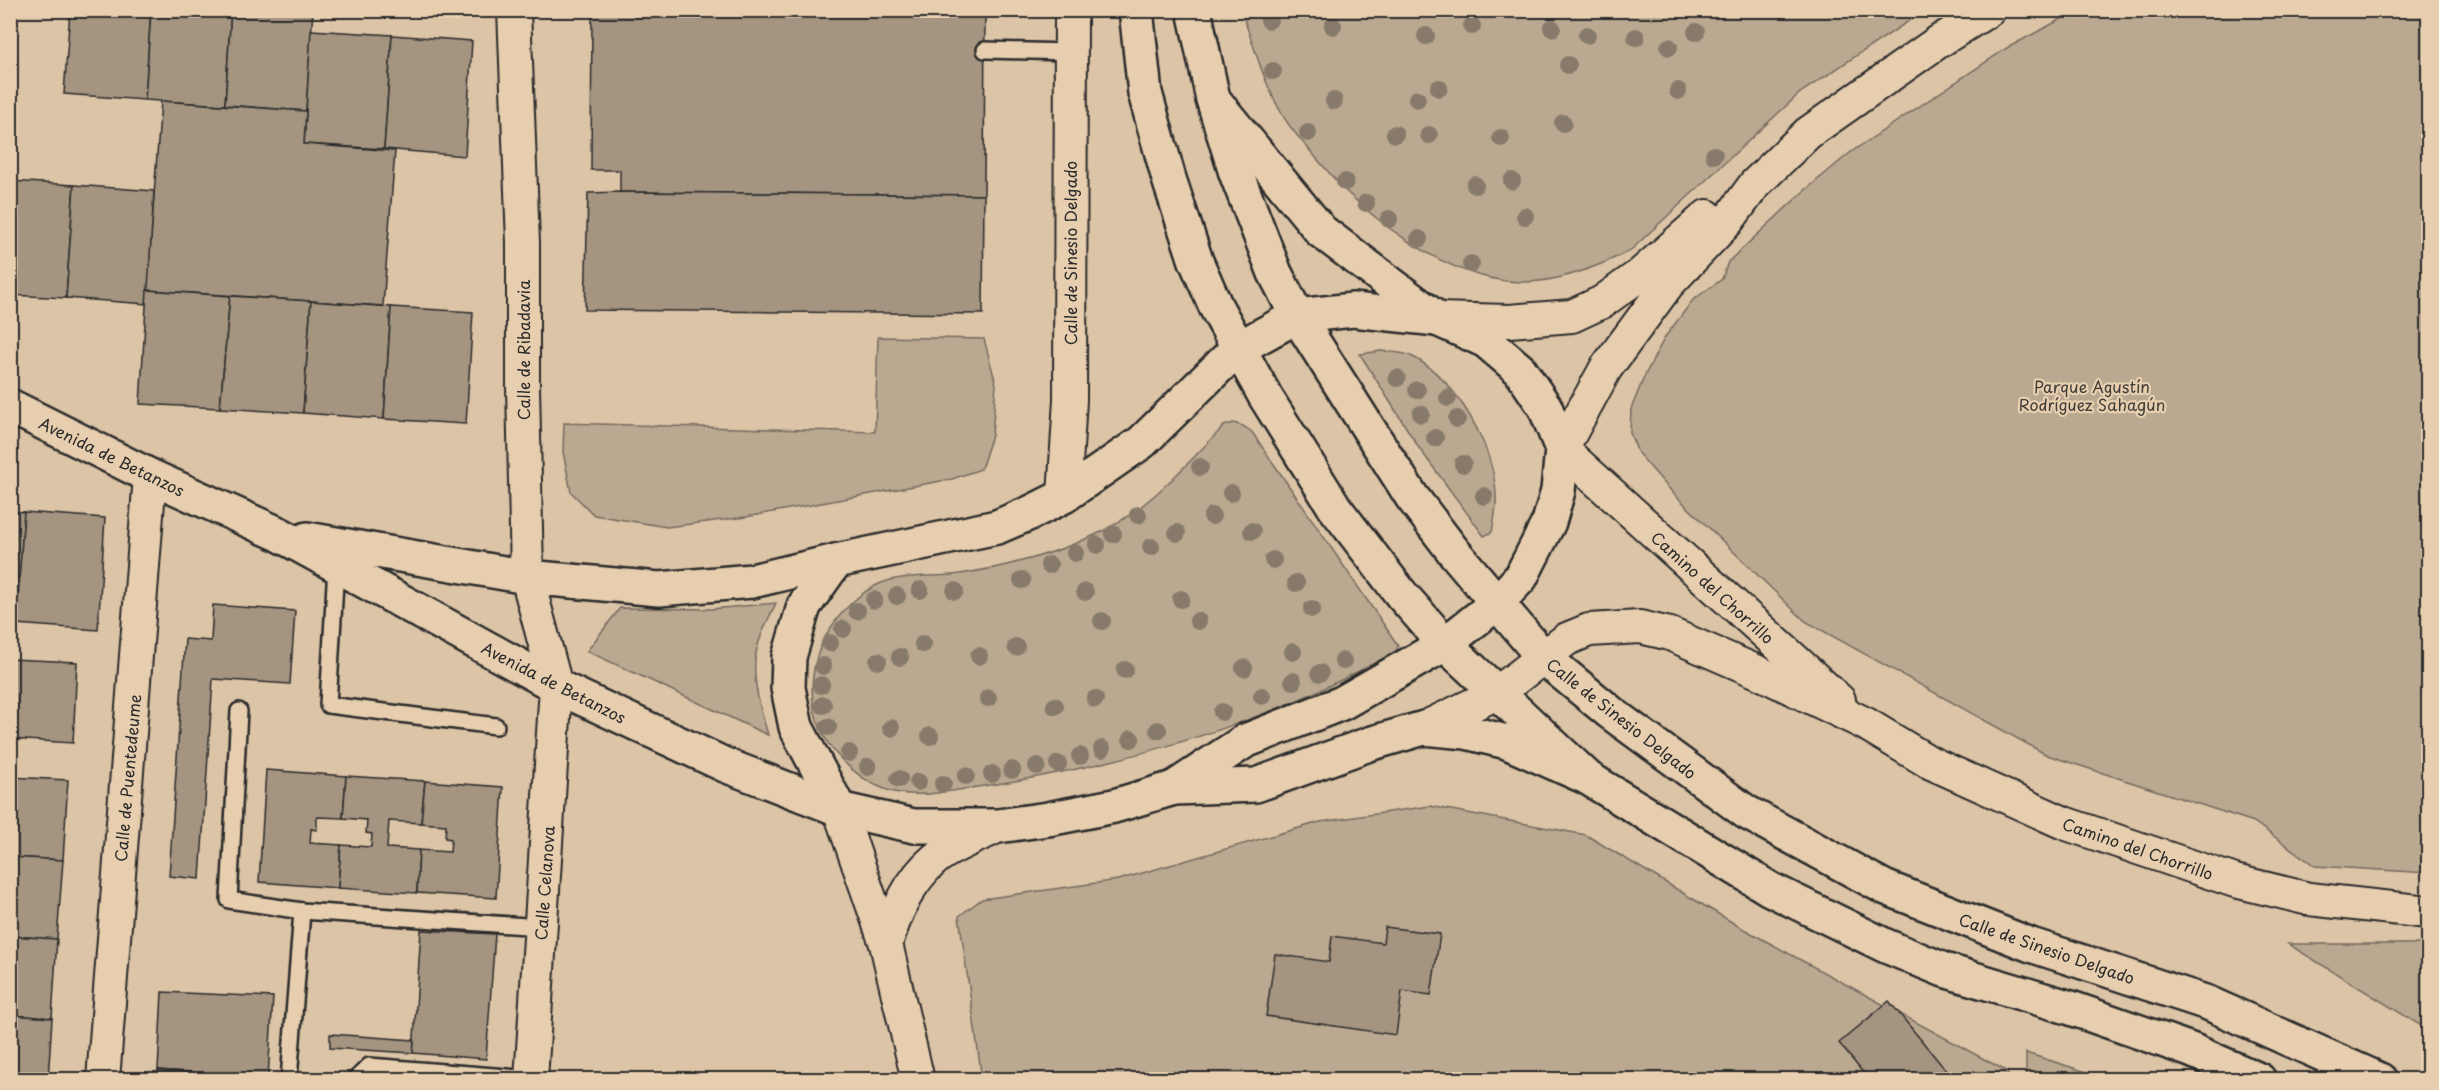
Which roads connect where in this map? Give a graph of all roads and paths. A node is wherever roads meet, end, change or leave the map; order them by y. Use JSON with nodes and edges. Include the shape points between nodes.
{"nodes":[{"id":1,"x":514,"y":10,"type":"edge"},
{"id":2,"x":1071,"y":10,"type":"edge"},
{"id":3,"x":1136,"y":10,"type":"edge"},
{"id":4,"x":1194,"y":10,"type":"edge"},
{"id":5,"x":1989,"y":10,"type":"edge"},
{"id":6,"x":985,"y":50,"type":"dead end"},
{"id":7,"x":1071,"y":52,"type":"junction"},
{"id":8,"x":1214,"y":99,"type":"junction"},
{"id":9,"x":1755,"y":184,"type":"junction"},
{"id":10,"x":1297,"y":316,"type":"junction"},
{"id":11,"x":1437,"y":319,"type":"junction"},
{"id":12,"x":1237,"y":349,"type":"junction"},
{"id":13,"x":10,"y":406,"type":"edge"},
{"id":14,"x":1562,"y":448,"type":"junction"},
{"id":15,"x":150,"y":476,"type":"junction"},
{"id":16,"x":1064,"y":496,"type":"junction"},
{"id":17,"x":279,"y":534,"type":"junction"},
{"id":18,"x":836,"y":561,"type":"junction"},
{"id":19,"x":336,"y":566,"type":"junction"},
{"id":20,"x":527,"y":577,"type":"junction"},
{"id":21,"x":1497,"y":603,"type":"junction"},
{"id":22,"x":1445,"y":644,"type":"junction"},
{"id":23,"x":1544,"y":657,"type":"junction"},
{"id":24,"x":556,"y":686,"type":"junction"},
{"id":25,"x":1497,"y":693,"type":"junction"},
{"id":26,"x":239,"y":711,"type":"dead end"},
{"id":27,"x":1866,"y":724,"type":"junction"},
{"id":28,"x":496,"y":726,"type":"dead end"},
{"id":29,"x":1424,"y":728,"type":"junction"},
{"id":30,"x":1588,"y":778,"type":"junction"},
{"id":31,"x":1174,"y":788,"type":"junction"},
{"id":32,"x":838,"y":809,"type":"junction"},
{"id":33,"x":998,"y":826,"type":"junction"},
{"id":34,"x":302,"y":911,"type":"junction"},
{"id":35,"x":2428,"y":912,"type":"edge"},
{"id":36,"x":541,"y":927,"type":"junction"},
{"id":37,"x":886,"y":944,"type":"junction"},
{"id":38,"x":531,"y":1079,"type":"edge"},
{"id":39,"x":103,"y":1080,"type":"edge"},
{"id":40,"x":289,"y":1080,"type":"edge"},
{"id":41,"x":355,"y":1080,"type":"edge"},
{"id":42,"x":918,"y":1080,"type":"edge"},
{"id":43,"x":2259,"y":1080,"type":"edge"},
{"id":44,"x":2380,"y":1080,"type":"edge"}],
"edges":[{"from":1,"to":20,"type":"street","name":"Calle de Ribadavia"},
{"from":2,"to":7,"type":"street","name":"Calle de Sinesio Delgado"},
{"from":3,"to":12,"type":"street","via":[[1145,93],[1169,179],[1196,261]]},
{"from":4,"to":8,"type":"street","name":"Calle de Sinesio Delgado"},
{"from":5,"to":9,"type":"street","via":[[1808,133]]},
{"from":6,"to":7,"type":"lane"},
{"from":7,"to":16,"type":"street","name":"Calle de Sinesio Delgado","via":[[1070,400]]},
{"from":8,"to":10,"type":"street","name":"Calle de Sinesio Delgado","via":[[1239,183]]},
{"from":8,"to":11,"type":"street","via":[[1321,231]]},
{"from":9,"to":11,"type":"street","via":[[1706,216],[1641,274],[1602,302],[1572,316],[1509,321]]},
{"from":9,"to":14,"type":"street","via":[[1727,222],[1647,312],[1606,369]]},
{"from":10,"to":11,"type":"street","via":[[1353,310]]},
{"from":10,"to":12,"type":"street","name":"Avenida de Betanzos"},
{"from":10,"to":21,"type":"street","name":"Calle de Sinesio Delgado","via":[[1412,497]]},
{"from":11,"to":14,"type":"street","via":[[1486,341],[1520,370],[1545,407]]},
{"from":12,"to":16,"type":"street","name":"Avenida de Betanzos","via":[[1142,442]]},
{"from":12,"to":22,"type":"street","via":[[1340,515]]},
{"from":13,"to":15,"type":"street","name":"Avenida de Betanzos"},
{"from":14,"to":21,"type":"street","via":[[1558,491],[1549,522],[1521,577]]},
{"from":14,"to":27,"type":"street","name":"Camino del Chorrillo"},
{"from":15,"to":17,"type":"street","name":"Avenida de Betanzos"},
{"from":15,"to":39,"type":"street","name":"Calle de Puentedeume"},
{"from":16,"to":18,"type":"street","name":"Avenida de Betanzos","via":[[997,527]]},
{"from":17,"to":19,"type":"street","name":"Avenida de Betanzos"},
{"from":17,"to":20,"type":"street","name":"Avenida de Betanzos"},
{"from":18,"to":20,"type":"street","name":"Avenida de Betanzos","via":[[753,581],[659,589]]},
{"from":18,"to":32,"type":"street","via":[[804,606],[789,657],[788,688],[796,727]]},
{"from":19,"to":24,"type":"street","name":"Avenida de Betanzos"},
{"from":19,"to":28,"type":"lane","via":[[328,705]]},
{"from":20,"to":24,"type":"street","name":"Calle de Ribadavia"},
{"from":21,"to":22,"type":"street"},
{"from":21,"to":23,"type":"street","name":"Calle de Sinesio Delgado"},
{"from":22,"to":25,"type":"street"},
{"from":22,"to":31,"type":"street","via":[[1342,702],[1245,741]]},
{"from":23,"to":25,"type":"street","name":"Camino del Chorrillo"},
{"from":23,"to":27,"type":"street","name":"Camino del Chorrillo","via":[[1567,639],[1589,630],[1640,627],[1700,646]]},
{"from":23,"to":44,"type":"street","name":"Calle de Sinesio Delgado","via":[[1611,713],[1746,812],[1884,887],[2031,945],[2208,1003]]},
{"from":24,"to":32,"type":"street","name":"Avenida de Betanzos","via":[[724,765]]},
{"from":24,"to":36,"type":"street","name":"Calle Celanova"},
{"from":25,"to":29,"type":"street","name":"Camino del Chorrillo"},
{"from":25,"to":30,"type":"street"},
{"from":26,"to":34,"type":"lane","via":[[230,900]]},
{"from":27,"to":35,"type":"street","name":"Camino del Chorrillo","via":[[1929,762],[1996,794],[2064,823],[2175,861],[2309,899]]},
{"from":29,"to":30,"type":"street","via":[[1466,732],[1506,742]]},
{"from":29,"to":31,"type":"street","via":[[1256,785]]},
{"from":30,"to":43,"type":"street","via":[[1770,889],[1886,946],[1944,970],[2191,1050]]},
{"from":31,"to":33,"type":"street","name":"Avenida de Betanzos","via":[[1114,806]]},
{"from":32,"to":33,"type":"street","name":"Avenida de Betanzos","via":[[914,826]]},
{"from":32,"to":37,"type":"street"},
{"from":33,"to":37,"type":"street","via":[[936,858],[897,909]]},
{"from":34,"to":36,"type":"lane"},
{"from":34,"to":40,"type":"lane"},
{"from":36,"to":38,"type":"street","name":"Calle Celanova"},
{"from":37,"to":42,"type":"street"},
{"from":38,"to":41,"type":"lane","via":[[369,1066]]}]}
